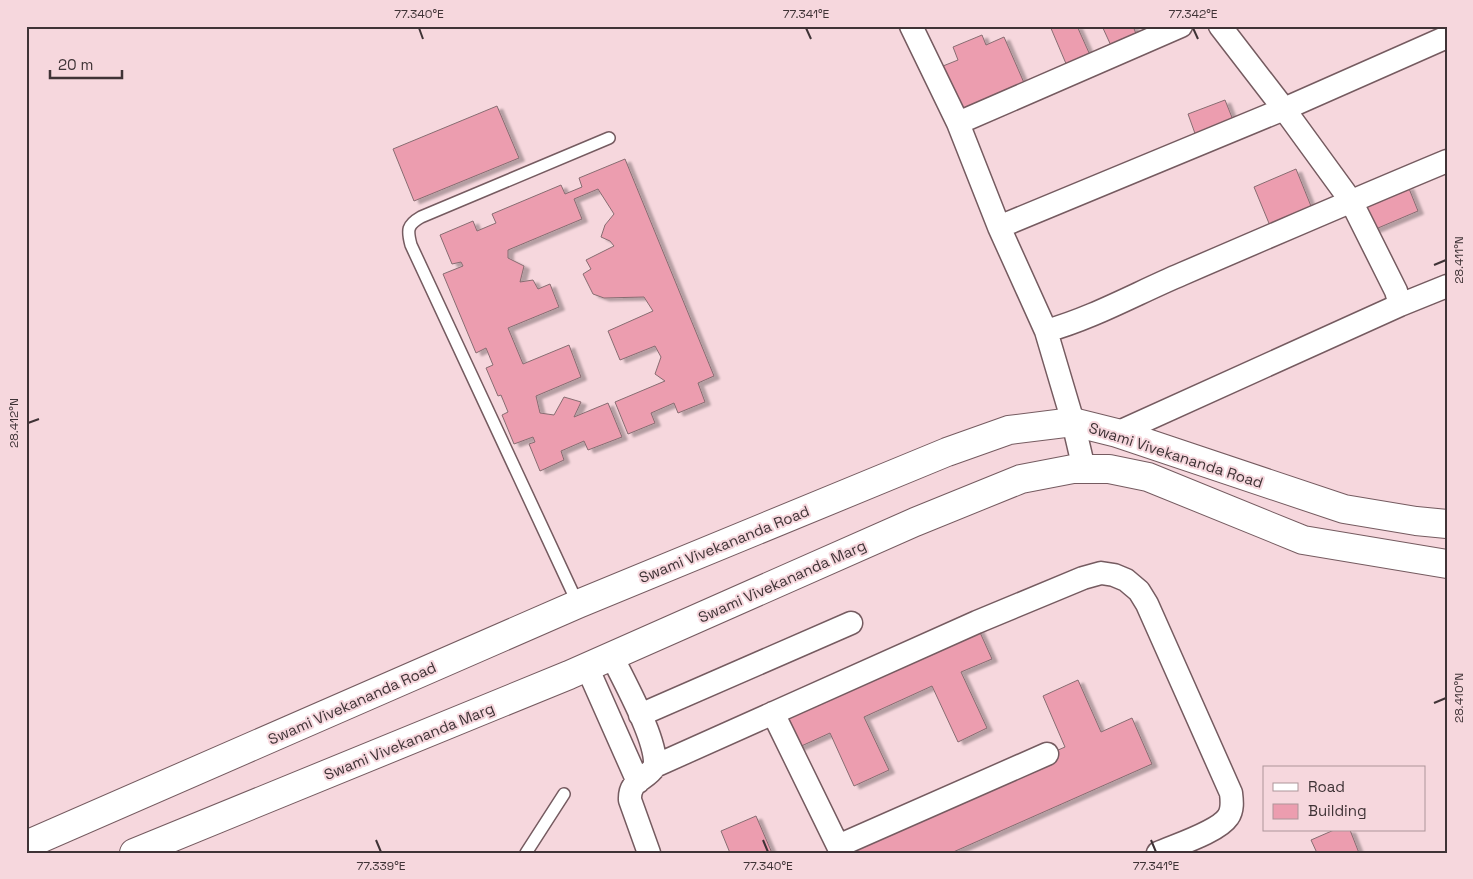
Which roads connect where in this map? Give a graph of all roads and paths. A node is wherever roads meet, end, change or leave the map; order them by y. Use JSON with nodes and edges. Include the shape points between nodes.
{"nodes":[{"id":1,"x":911,"y":26,"type":"edge"},
{"id":2,"x":1181,"y":26,"type":"edge"},
{"id":3,"x":1220,"y":26,"type":"edge"},
{"id":4,"x":1447,"y":37,"type":"edge"},
{"id":5,"x":1284,"y":109,"type":"junction"},
{"id":6,"x":958,"y":123,"type":"junction"},
{"id":7,"x":608,"y":138,"type":"dead end"},
{"id":8,"x":1447,"y":161,"type":"edge"},
{"id":9,"x":1351,"y":201,"type":"junction"},
{"id":10,"x":999,"y":227,"type":"junction"},
{"id":11,"x":1447,"y":286,"type":"edge"},
{"id":12,"x":1400,"y":305,"type":"junction"},
{"id":13,"x":1046,"y":331,"type":"junction"},
{"id":14,"x":1074,"y":422,"type":"junction"},
{"id":15,"x":1116,"y":434,"type":"junction"},
{"id":16,"x":1084,"y":469,"type":"junction"},
{"id":17,"x":1447,"y":524,"type":"edge"},
{"id":18,"x":1447,"y":564,"type":"edge"},
{"id":19,"x":578,"y":604,"type":"junction"},
{"id":20,"x":851,"y":623,"type":"dead end"},
{"id":21,"x":612,"y":656,"type":"junction"},
{"id":22,"x":588,"y":667,"type":"junction"},
{"id":23,"x":773,"y":713,"type":"junction"},
{"id":24,"x":640,"y":715,"type":"junction"},
{"id":25,"x":1047,"y":754,"type":"dead end"},
{"id":26,"x":655,"y":766,"type":"junction"},
{"id":27,"x":638,"y":782,"type":"junction"},
{"id":28,"x":564,"y":794,"type":"dead end"},
{"id":29,"x":26,"y":845,"type":"edge"},
{"id":30,"x":134,"y":853,"type":"edge"},
{"id":31,"x":526,"y":853,"type":"edge"},
{"id":32,"x":649,"y":853,"type":"edge"},
{"id":33,"x":1158,"y":853,"type":"edge"}],
"edges":[{"from":1,"to":6,"type":"street"},
{"from":2,"to":6,"type":"street"},
{"from":3,"to":5,"type":"street"},
{"from":4,"to":5,"type":"street"},
{"from":5,"to":9,"type":"street"},
{"from":5,"to":10,"type":"street"},
{"from":6,"to":10,"type":"street"},
{"from":7,"to":19,"type":"lane","via":[[421,217],[412,222],[408,232],[415,254]]},
{"from":8,"to":9,"type":"street"},
{"from":9,"to":12,"type":"street"},
{"from":9,"to":13,"type":"street","via":[[1070,324]]},
{"from":10,"to":13,"type":"street"},
{"from":11,"to":12,"type":"street"},
{"from":12,"to":15,"type":"street"},
{"from":13,"to":14,"type":"street"},
{"from":14,"to":15,"type":"street","name":"Swami Vivekananda Road"},
{"from":14,"to":16,"type":"street"},
{"from":14,"to":19,"type":"street","name":"Swami Vivekananda Road","via":[[1009,430],[956,449]]},
{"from":15,"to":17,"type":"street","name":"Swami Vivekananda Road","via":[[1344,509]]},
{"from":16,"to":18,"type":"street","name":"Swami Vivekananda Marg","via":[[1109,469],[1148,477],[1303,540]]},
{"from":16,"to":21,"type":"street","name":"Swami Vivekananda Marg","via":[[1021,479],[915,522]]},
{"from":19,"to":29,"type":"street","name":"Swami Vivekananda Road"},
{"from":20,"to":24,"type":"street"},
{"from":21,"to":22,"type":"street","name":"Swami Vivekananda Marg"},
{"from":21,"to":24,"type":"street"},
{"from":22,"to":27,"type":"street"},
{"from":22,"to":30,"type":"street","name":"Swami Vivekananda Marg"},
{"from":23,"to":25,"type":"street","via":[[838,846]]},
{"from":23,"to":26,"type":"street"},
{"from":23,"to":33,"type":"street","via":[[1083,578],[1101,573],[1114,574],[1139,591],[1147,604],[1231,794],[1229,816],[1218,827]]},
{"from":24,"to":26,"type":"street","via":[[654,750]]},
{"from":26,"to":27,"type":"street"},
{"from":27,"to":32,"type":"street","via":[[632,787],[630,800]]},
{"from":28,"to":31,"type":"lane"}]}
